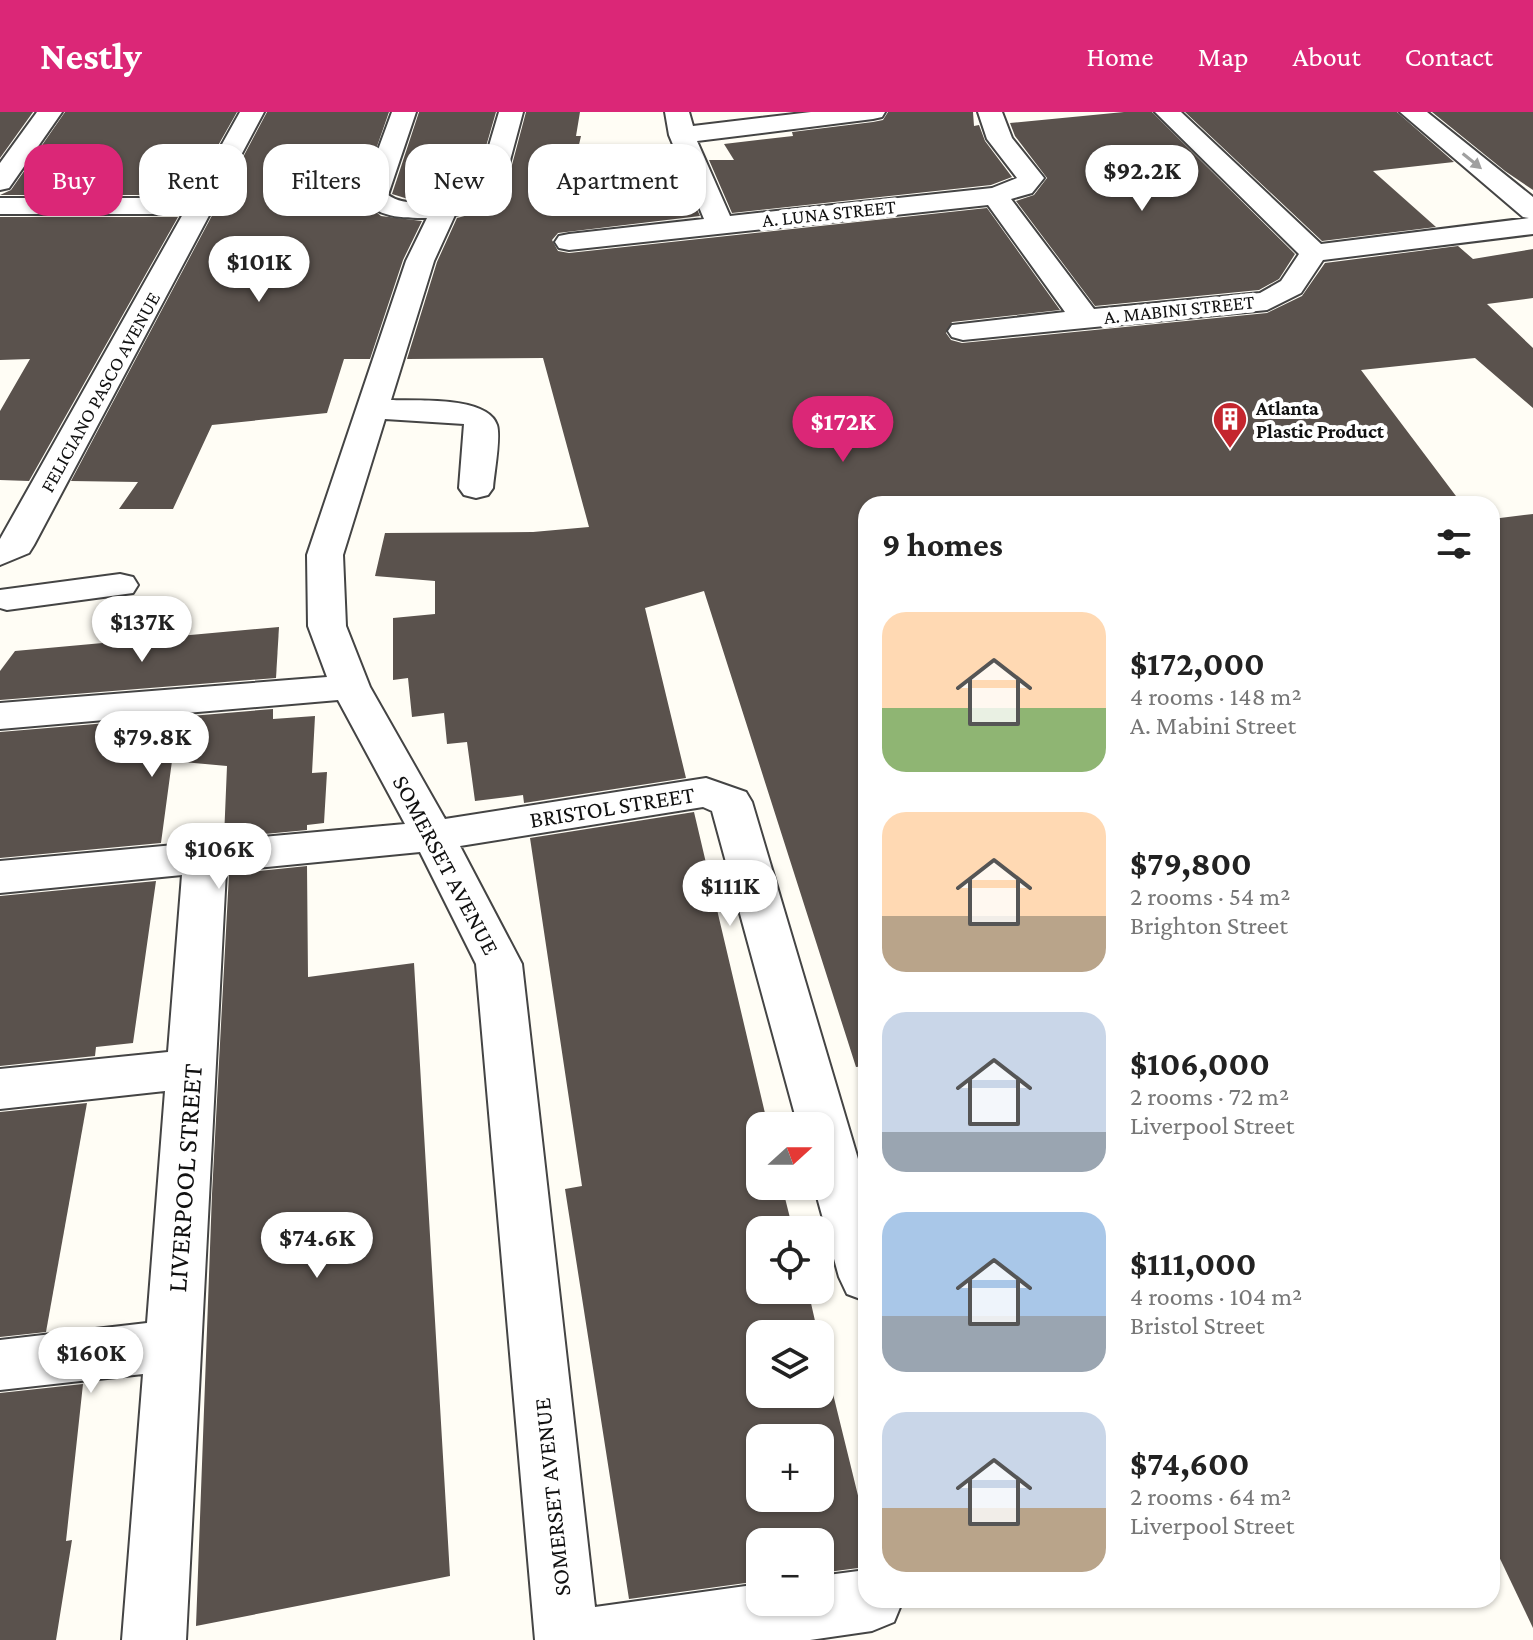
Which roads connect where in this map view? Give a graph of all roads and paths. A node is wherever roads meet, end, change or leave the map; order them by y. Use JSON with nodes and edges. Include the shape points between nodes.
{"nodes":[{"id":1,"x":50,"y":112,"type":"edge"},
{"id":2,"x":252,"y":112,"type":"edge"},
{"id":3,"x":404,"y":112,"type":"edge"},
{"id":4,"x":511,"y":112,"type":"edge"},
{"id":5,"x":873,"y":112,"type":"edge"},
{"id":6,"x":990,"y":112,"type":"edge"},
{"id":7,"x":1167,"y":112,"type":"edge"},
{"id":8,"x":1412,"y":112,"type":"edge"},
{"id":9,"x":679,"y":124,"type":"edge"},
{"id":10,"x":235,"y":144,"type":"edge"},
{"id":11,"x":502,"y":144,"type":"edge"},
{"id":12,"x":0,"y":182,"type":"edge"},
{"id":13,"x":995,"y":196,"type":"junction"},
{"id":14,"x":0,"y":206,"type":"edge"},
{"id":15,"x":139,"y":206,"type":"edge"},
{"id":16,"x":405,"y":208,"type":"edge"},
{"id":17,"x":1533,"y":211,"type":"edge"},
{"id":18,"x":195,"y":216,"type":"edge"},
{"id":19,"x":411,"y":216,"type":"edge"},
{"id":20,"x":441,"y":216,"type":"edge"},
{"id":21,"x":720,"y":224,"type":"junction"},
{"id":22,"x":1533,"y":226,"type":"edge"},
{"id":23,"x":569,"y":242,"type":"dead end"},
{"id":24,"x":1314,"y":253,"type":"junction"},
{"id":25,"x":420,"y":261,"type":"junction"},
{"id":26,"x":1085,"y":318,"type":"junction"},
{"id":27,"x":963,"y":331,"type":"dead end"},
{"id":28,"x":373,"y":409,"type":"junction"},
{"id":29,"x":476,"y":488,"type":"dead end"},
{"id":30,"x":5,"y":554,"type":"edge"},
{"id":31,"x":120,"y":585,"type":"dead end"},
{"id":32,"x":3,"y":600,"type":"edge"},
{"id":33,"x":350,"y":687,"type":"junction"},
{"id":34,"x":0,"y":716,"type":"edge"},
{"id":35,"x":431,"y":836,"type":"junction"},
{"id":36,"x":205,"y":859,"type":"junction"},
{"id":37,"x":0,"y":877,"type":"edge"},
{"id":38,"x":191,"y":1069,"type":"junction"},
{"id":39,"x":0,"y":1089,"type":"edge"},
{"id":40,"x":858,"y":1249,"type":"edge"},
{"id":41,"x":173,"y":1345,"type":"junction"},
{"id":42,"x":0,"y":1365,"type":"edge"},
{"id":43,"x":858,"y":1602,"type":"edge"},
{"id":44,"x":154,"y":1640,"type":"edge"},
{"id":45,"x":567,"y":1640,"type":"edge"},
{"id":46,"x":587,"y":1640,"type":"edge"}],
"edges":[{"from":1,"to":12,"type":"street"},
{"from":2,"to":10,"type":"street","name":"FELICIANO PASCO AVENUE"},
{"from":3,"to":16,"type":"street","via":[[374,196],[387,206]]},
{"from":4,"to":11,"type":"street"},
{"from":5,"to":9,"type":"street"},
{"from":6,"to":13,"type":"street","name":"A. LUNA STREET","via":[[1000,139],[1031,178],[1023,187]]},
{"from":7,"to":24,"type":"street"},
{"from":8,"to":17,"type":"street","one_way":true},
{"from":9,"to":21,"type":"street"},
{"from":13,"to":21,"type":"street","name":"A. LUNA STREET"},
{"from":13,"to":26,"type":"street"},
{"from":14,"to":15,"type":"street"},
{"from":18,"to":30,"type":"street","name":"FELICIANO PASCO AVENUE"},
{"from":19,"to":25,"type":"street","via":[[407,228]]},
{"from":20,"to":25,"type":"street","name":"SOMERSET AVENUE"},
{"from":21,"to":23,"type":"street","name":"A. LUNA STREET"},
{"from":22,"to":24,"type":"street"},
{"from":24,"to":26,"type":"street","name":"A. MABINI STREET","via":[[1291,287],[1267,301]]},
{"from":25,"to":28,"type":"street","name":"SOMERSET AVENUE"},
{"from":26,"to":27,"type":"street","name":"A. MABINI STREET"},
{"from":28,"to":29,"type":"street","via":[[475,417],[481,425]]},
{"from":28,"to":33,"type":"street","name":"SOMERSET AVENUE","via":[[325,555],[327,626]]},
{"from":30,"to":32,"type":"street"},
{"from":31,"to":32,"type":"street"},
{"from":33,"to":34,"type":"street"},
{"from":33,"to":35,"type":"street","name":"SOMERSET AVENUE"},
{"from":35,"to":36,"type":"street"},
{"from":35,"to":40,"type":"street","name":"BRISTOL STREET","via":[[706,792],[731,802]]},
{"from":35,"to":45,"type":"street","name":"SOMERSET AVENUE","via":[[499,964]]},
{"from":36,"to":37,"type":"street"},
{"from":36,"to":38,"type":"street","name":"LIVERPOOL STREET"},
{"from":38,"to":39,"type":"street"},
{"from":38,"to":41,"type":"street","name":"LIVERPOOL STREET"},
{"from":41,"to":42,"type":"street"},
{"from":41,"to":44,"type":"street","name":"LIVERPOOL STREET"},
{"from":43,"to":46,"type":"street"}]}
